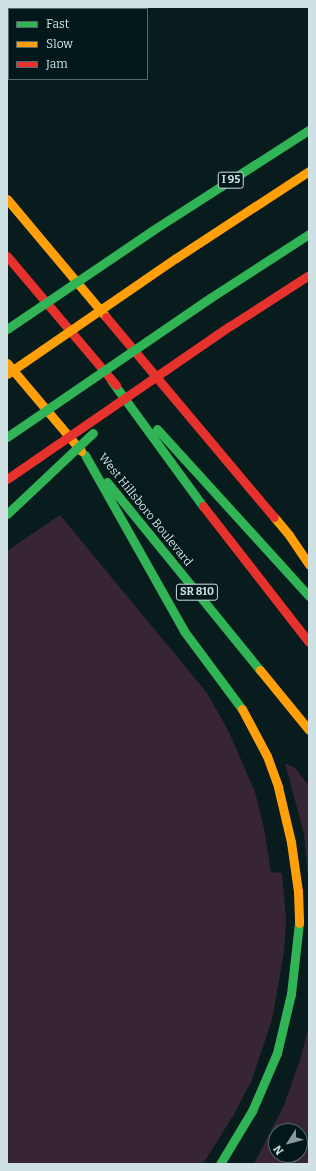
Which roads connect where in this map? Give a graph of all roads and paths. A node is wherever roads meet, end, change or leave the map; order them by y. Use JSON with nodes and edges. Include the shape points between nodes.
{"nodes":[{"id":1,"x":309,"y":130,"type":"edge"},
{"id":2,"x":309,"y":171,"type":"edge"},
{"id":3,"x":7,"y":199,"type":"edge"},
{"id":4,"x":309,"y":234,"type":"edge"},
{"id":5,"x":7,"y":256,"type":"edge"},
{"id":6,"x":309,"y":275,"type":"edge"},
{"id":7,"x":60,"y":291,"type":"junction"},
{"id":8,"x":7,"y":318,"type":"edge"},
{"id":9,"x":7,"y":329,"type":"edge"},
{"id":10,"x":7,"y":363,"type":"edge"},
{"id":11,"x":7,"y":374,"type":"edge"},
{"id":12,"x":112,"y":380,"type":"junction"},
{"id":13,"x":145,"y":384,"type":"junction"},
{"id":14,"x":7,"y":437,"type":"edge"},
{"id":15,"x":85,"y":455,"type":"junction"},
{"id":16,"x":7,"y":479,"type":"edge"},
{"id":17,"x":7,"y":514,"type":"edge"},
{"id":18,"x":309,"y":566,"type":"edge"},
{"id":19,"x":309,"y":596,"type":"edge"},
{"id":20,"x":309,"y":642,"type":"edge"},
{"id":21,"x":309,"y":730,"type":"edge"},
{"id":22,"x":220,"y":1164,"type":"edge"}],
"edges":[{"from":1,"to":7,"type":"main road","number":"I 95","bridge":true},
{"from":2,"to":11,"type":"main road","bridge":true},
{"from":3,"to":18,"type":"main road","via":[[289,534]]},
{"from":4,"to":14,"type":"main road","bridge":true,"via":[[210,298]]},
{"from":5,"to":12,"type":"main road"},
{"from":6,"to":13,"type":"main road","bridge":true},
{"from":7,"to":8,"type":"main road","bridge":true},
{"from":7,"to":9,"type":"main road","number":"I 95","bridge":true},
{"from":10,"to":15,"type":"main road","name":"West Hillsboro Boulevard","number":"SR 810"},
{"from":12,"to":19,"type":"main road"},
{"from":12,"to":20,"type":"main road","via":[[211,517]]},
{"from":13,"to":16,"type":"main road","bridge":true},
{"from":13,"to":17,"type":"main road","bridge":true},
{"from":15,"to":21,"type":"main road","name":"West Hillsboro Boulevard","number":"SR 810"},
{"from":15,"to":22,"type":"main road","via":[[184,631],[234,697],[254,729],[278,786],[291,842],[299,916],[291,994],[277,1053],[265,1084],[249,1117]]}]}
